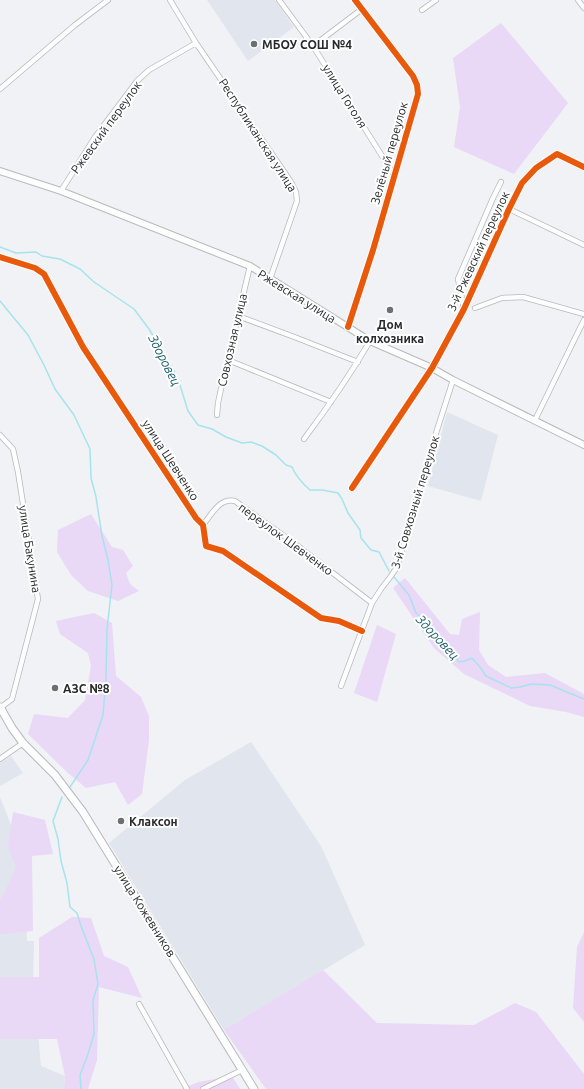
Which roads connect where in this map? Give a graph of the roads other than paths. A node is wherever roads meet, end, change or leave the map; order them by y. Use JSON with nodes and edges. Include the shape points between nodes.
{"nodes":[{"id":1,"x":108,"y":0,"type":"edge"},
{"id":2,"x":170,"y":0,"type":"edge"},
{"id":3,"x":279,"y":0,"type":"edge"},
{"id":4,"x":356,"y":0,"type":"edge"},
{"id":5,"x":436,"y":0,"type":"edge"},
{"id":6,"x":578,"y":0,"type":"edge"},
{"id":7,"x":584,"y":8,"type":"edge"},
{"id":8,"x":362,"y":9,"type":"junction"},
{"id":9,"x":422,"y":10,"type":"dead end"},
{"id":10,"x":196,"y":43,"type":"junction"},
{"id":11,"x":313,"y":46,"type":"junction"},
{"id":12,"x":0,"y":89,"type":"edge"},
{"id":13,"x":584,"y":167,"type":"edge"},
{"id":14,"x":0,"y":171,"type":"edge"},
{"id":15,"x":394,"y":175,"type":"junction"},
{"id":16,"x":501,"y":182,"type":"dead end"},
{"id":17,"x":61,"y":191,"type":"junction"},
{"id":18,"x":509,"y":209,"type":"junction"},
{"id":19,"x":584,"y":245,"type":"edge"},
{"id":20,"x":0,"y":257,"type":"edge"},
{"id":21,"x":250,"y":266,"type":"junction"},
{"id":22,"x":270,"y":279,"type":"junction"},
{"id":23,"x":476,"y":308,"type":"dead end"},
{"id":24,"x":464,"y":309,"type":"junction"},
{"id":25,"x":584,"y":314,"type":"edge"},
{"id":26,"x":238,"y":316,"type":"junction"},
{"id":27,"x":584,"y":320,"type":"edge"},
{"id":28,"x":348,"y":327,"type":"junction"},
{"id":29,"x":370,"y":341,"type":"junction"},
{"id":30,"x":228,"y":360,"type":"junction"},
{"id":31,"x":358,"y":362,"type":"junction"},
{"id":32,"x":432,"y":368,"type":"junction"},
{"id":33,"x":453,"y":380,"type":"junction"},
{"id":34,"x":331,"y":402,"type":"junction"},
{"id":35,"x":217,"y":415,"type":"dead end"},
{"id":36,"x":535,"y":420,"type":"junction"},
{"id":37,"x":0,"y":435,"type":"edge"},
{"id":38,"x":304,"y":439,"type":"dead end"},
{"id":39,"x":584,"y":445,"type":"edge"},
{"id":40,"x":352,"y":488,"type":"dead end"},
{"id":41,"x":203,"y":525,"type":"junction"},
{"id":42,"x":372,"y":603,"type":"junction"},
{"id":43,"x":362,"y":631,"type":"junction"},
{"id":44,"x":341,"y":686,"type":"dead end"},
{"id":45,"x":0,"y":707,"type":"edge"},
{"id":46,"x":23,"y":742,"type":"junction"},
{"id":47,"x":0,"y":759,"type":"edge"},
{"id":48,"x":139,"y":1004,"type":"dead end"},
{"id":49,"x":242,"y":1070,"type":"junction"},
{"id":50,"x":188,"y":1089,"type":"edge"},
{"id":51,"x":203,"y":1089,"type":"edge"},
{"id":52,"x":254,"y":1089,"type":"edge"}],
"edges":[{"from":1,"to":12,"type":"street"},
{"from":2,"to":10,"type":"street","name":"Республиканская улица"},
{"from":3,"to":11,"type":"street","name":"улица Гоголя"},
{"from":4,"to":8,"type":"street","name":"Зелёный переулок"},
{"from":5,"to":9,"type":"street"},
{"from":6,"to":7,"type":"street"},
{"from":8,"to":11,"type":"street"},
{"from":8,"to":15,"type":"street","name":"Зелёный переулок","via":[[417,84],[418,94]]},
{"from":10,"to":17,"type":"street","name":"Ржевский переулок","via":[[149,70],[137,81],[95,137]]},
{"from":10,"to":22,"type":"street","name":"Республиканская улица","via":[[296,192],[297,201]]},
{"from":11,"to":15,"type":"street","name":"улица Гоголя"},
{"from":13,"to":18,"type":"street","name":"3-й Ржевский переулок","via":[[557,154],[536,168],[522,183]]},
{"from":14,"to":17,"type":"main road","name":"Ржевская улица"},
{"from":15,"to":28,"type":"street","name":"Зелёный переулок"},
{"from":16,"to":24,"type":"street","via":[[458,279]]},
{"from":17,"to":21,"type":"main road","name":"Ржевская улица"},
{"from":18,"to":19,"type":"street"},
{"from":18,"to":24,"type":"street","name":"3-й Ржевский переулок"},
{"from":20,"to":41,"type":"street","name":"улица Шевченко","via":[[36,268],[44,274],[83,347]]},
{"from":21,"to":22,"type":"main road","name":"Ржевская улица"},
{"from":21,"to":26,"type":"street","name":"Совхозная улица"},
{"from":22,"to":28,"type":"main road","name":"Ржевская улица"},
{"from":23,"to":25,"type":"street","via":[[502,298],[523,297]]},
{"from":24,"to":32,"type":"street","name":"3-й Ржевский переулок"},
{"from":26,"to":30,"type":"street","name":"Совхозная улица"},
{"from":26,"to":31,"type":"street"},
{"from":27,"to":36,"type":"street"},
{"from":28,"to":29,"type":"main road","name":"Ржевская улица"},
{"from":29,"to":31,"type":"street"},
{"from":29,"to":32,"type":"main road","name":"Ржевская улица"},
{"from":30,"to":34,"type":"street"},
{"from":30,"to":35,"type":"street","name":"Совхозная улица"},
{"from":31,"to":34,"type":"street"},
{"from":32,"to":33,"type":"main road","name":"Ржевская улица"},
{"from":32,"to":40,"type":"street"},
{"from":33,"to":36,"type":"main road","name":"Ржевская улица"},
{"from":33,"to":42,"type":"street","name":"3-й Совхозный переулок","via":[[397,566]]},
{"from":34,"to":38,"type":"street"},
{"from":36,"to":39,"type":"main road","name":"Ржевская улица"},
{"from":37,"to":45,"type":"street","name":"улица Бакунина","via":[[12,449],[18,472],[38,600],[12,699]]},
{"from":41,"to":42,"type":"street","name":"переулок Шевченко","via":[[218,505],[230,500],[235,501]]},
{"from":41,"to":43,"type":"street","via":[[206,546],[223,551],[321,618],[339,621]]},
{"from":42,"to":43,"type":"street","name":"3-й Совхозный переулок"},
{"from":43,"to":44,"type":"street","name":"3-й Совхозный переулок"},
{"from":45,"to":46,"type":"main road","name":"улица Кожевников"},
{"from":46,"to":47,"type":"street"},
{"from":46,"to":49,"type":"main road","name":"улица Кожевников","via":[[55,775],[84,812]]},
{"from":48,"to":50,"type":"street"},
{"from":49,"to":51,"type":"street"},
{"from":49,"to":52,"type":"main road","name":"улица Кожевников"}]}
